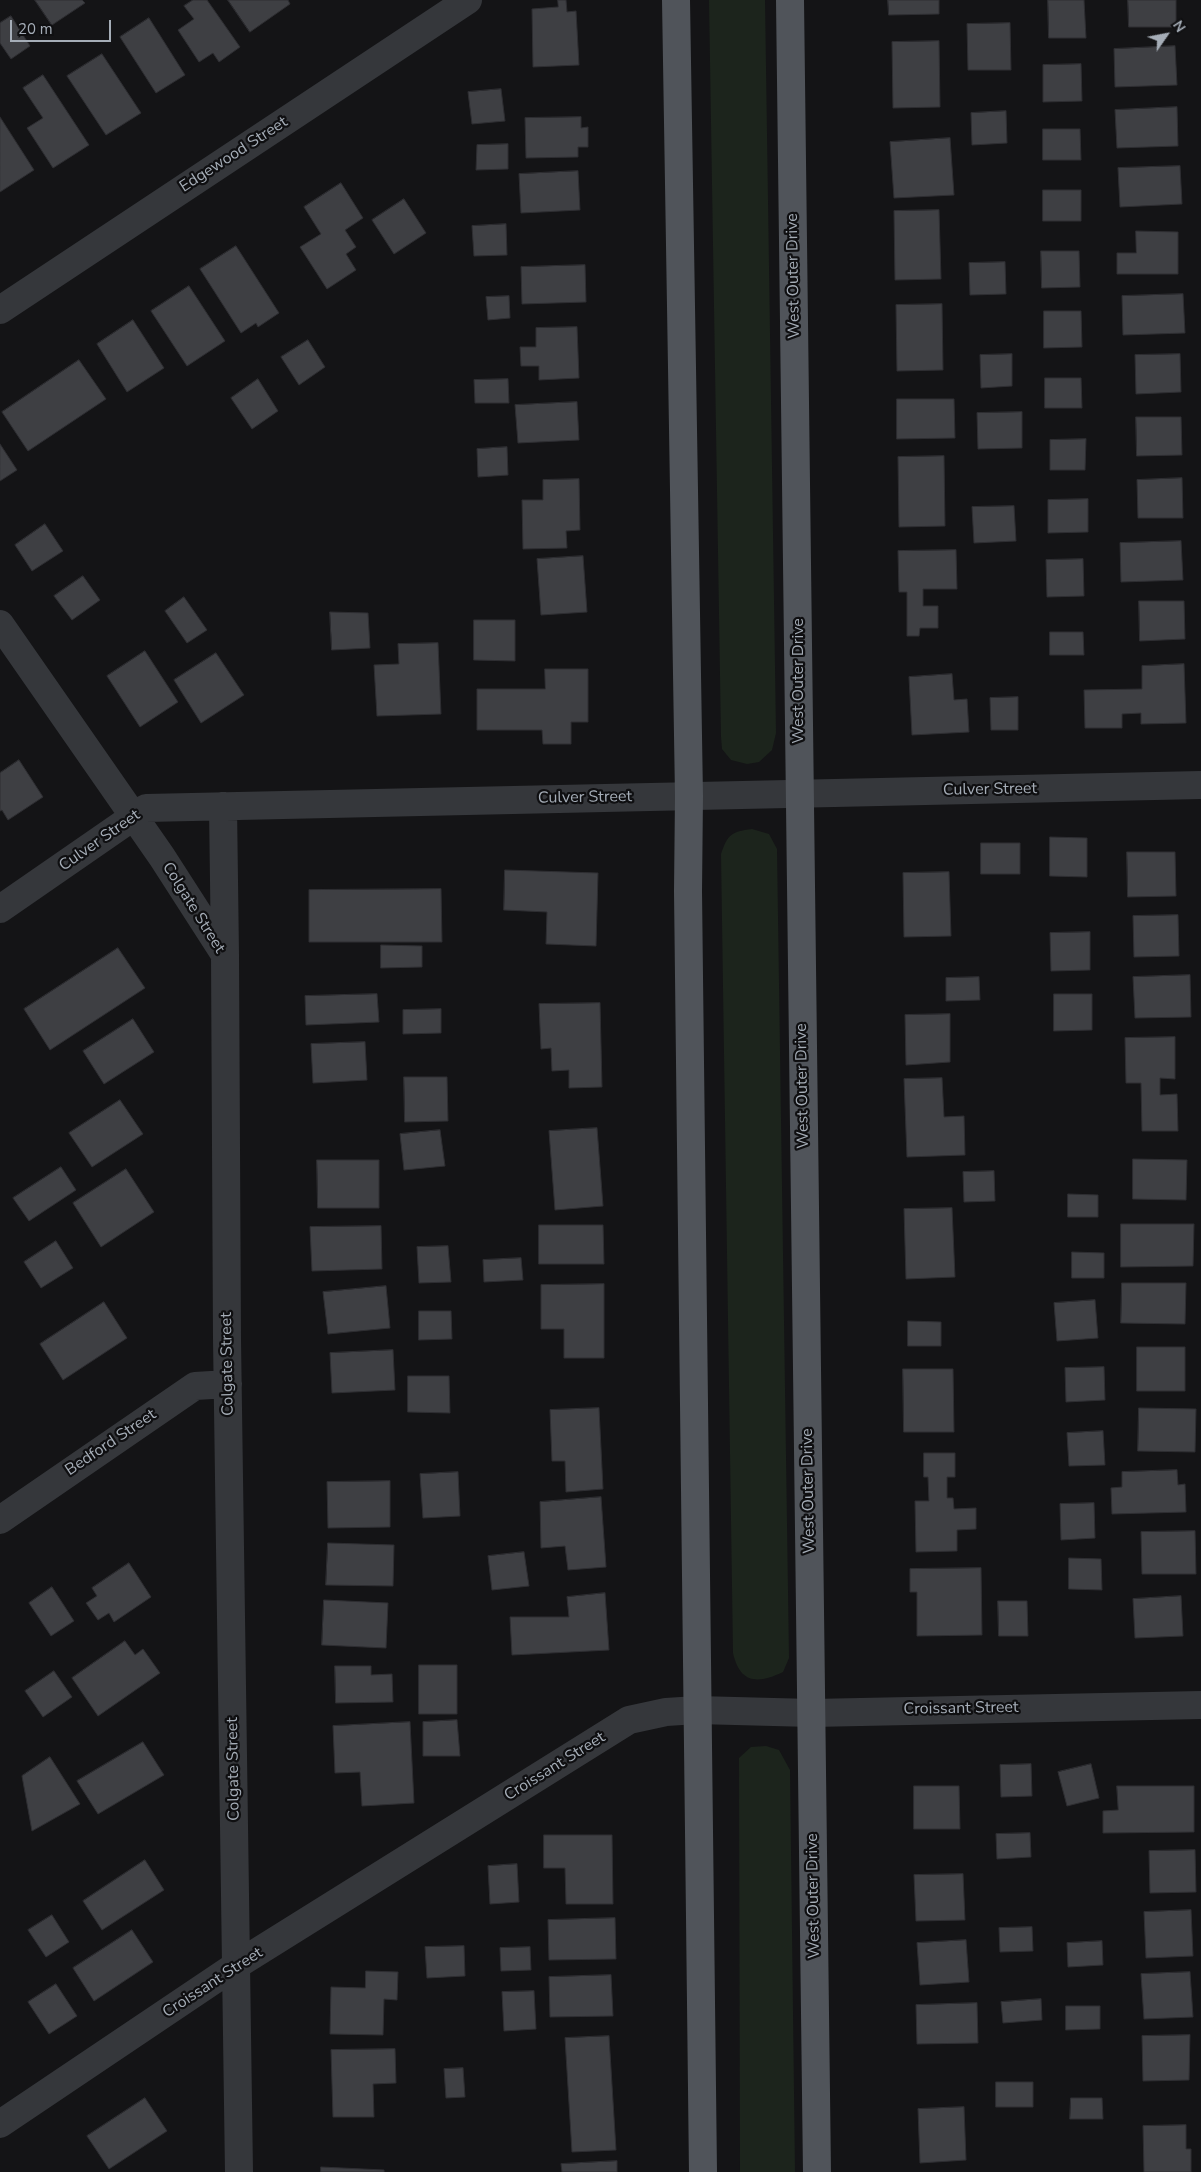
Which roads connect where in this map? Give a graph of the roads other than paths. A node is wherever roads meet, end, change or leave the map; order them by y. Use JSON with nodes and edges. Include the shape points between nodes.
{"nodes":[{"id":1,"x":468,"y":0,"type":"edge"},
{"id":2,"x":676,"y":0,"type":"edge"},
{"id":3,"x":790,"y":0,"type":"edge"},
{"id":4,"x":0,"y":310,"type":"edge"},
{"id":5,"x":0,"y":624,"type":"edge"},
{"id":6,"x":1201,"y":786,"type":"edge"},
{"id":7,"x":799,"y":794,"type":"junction"},
{"id":8,"x":688,"y":796,"type":"junction"},
{"id":9,"x":223,"y":806,"type":"junction"},
{"id":10,"x":134,"y":818,"type":"junction"},
{"id":11,"x":0,"y":909,"type":"edge"},
{"id":12,"x":225,"y":955,"type":"junction"},
{"id":13,"x":228,"y":1384,"type":"junction"},
{"id":14,"x":0,"y":1520,"type":"edge"},
{"id":15,"x":1201,"y":1705,"type":"edge"},
{"id":16,"x":697,"y":1710,"type":"junction"},
{"id":17,"x":812,"y":1713,"type":"junction"},
{"id":18,"x":235,"y":1966,"type":"junction"},
{"id":19,"x":0,"y":2124,"type":"edge"},
{"id":20,"x":239,"y":2172,"type":"edge"},
{"id":21,"x":703,"y":2172,"type":"edge"},
{"id":22,"x":817,"y":2172,"type":"edge"}],
"edges":[{"from":1,"to":4,"type":"street","name":"Edgewood Street"},
{"from":2,"to":8,"type":"main road"},
{"from":3,"to":7,"type":"main road","name":"West Outer Drive"},
{"from":5,"to":10,"type":"street","name":"Colgate Street"},
{"from":6,"to":7,"type":"street","name":"Culver Street"},
{"from":7,"to":8,"type":"street","name":"Culver Street"},
{"from":7,"to":17,"type":"main road","name":"West Outer Drive"},
{"from":8,"to":9,"type":"street","name":"Culver Street"},
{"from":8,"to":16,"type":"main road"},
{"from":9,"to":10,"type":"street","name":"Culver Street","via":[[146,808]]},
{"from":9,"to":12,"type":"street"},
{"from":10,"to":11,"type":"street","name":"Culver Street"},
{"from":10,"to":12,"type":"street","name":"Colgate Street"},
{"from":12,"to":13,"type":"street","name":"Colgate Street"},
{"from":13,"to":14,"type":"street","name":"Bedford Street","via":[[195,1386]]},
{"from":13,"to":18,"type":"street","name":"Colgate Street"},
{"from":15,"to":17,"type":"street","name":"Croissant Street"},
{"from":16,"to":17,"type":"street","name":"Croissant Street"},
{"from":16,"to":18,"type":"street","name":"Croissant Street","via":[[666,1712],[629,1720]]},
{"from":16,"to":21,"type":"main road"},
{"from":17,"to":22,"type":"main road","name":"West Outer Drive"},
{"from":18,"to":19,"type":"street","name":"Croissant Street"},
{"from":18,"to":20,"type":"street","name":"Colgate Street"}]}
